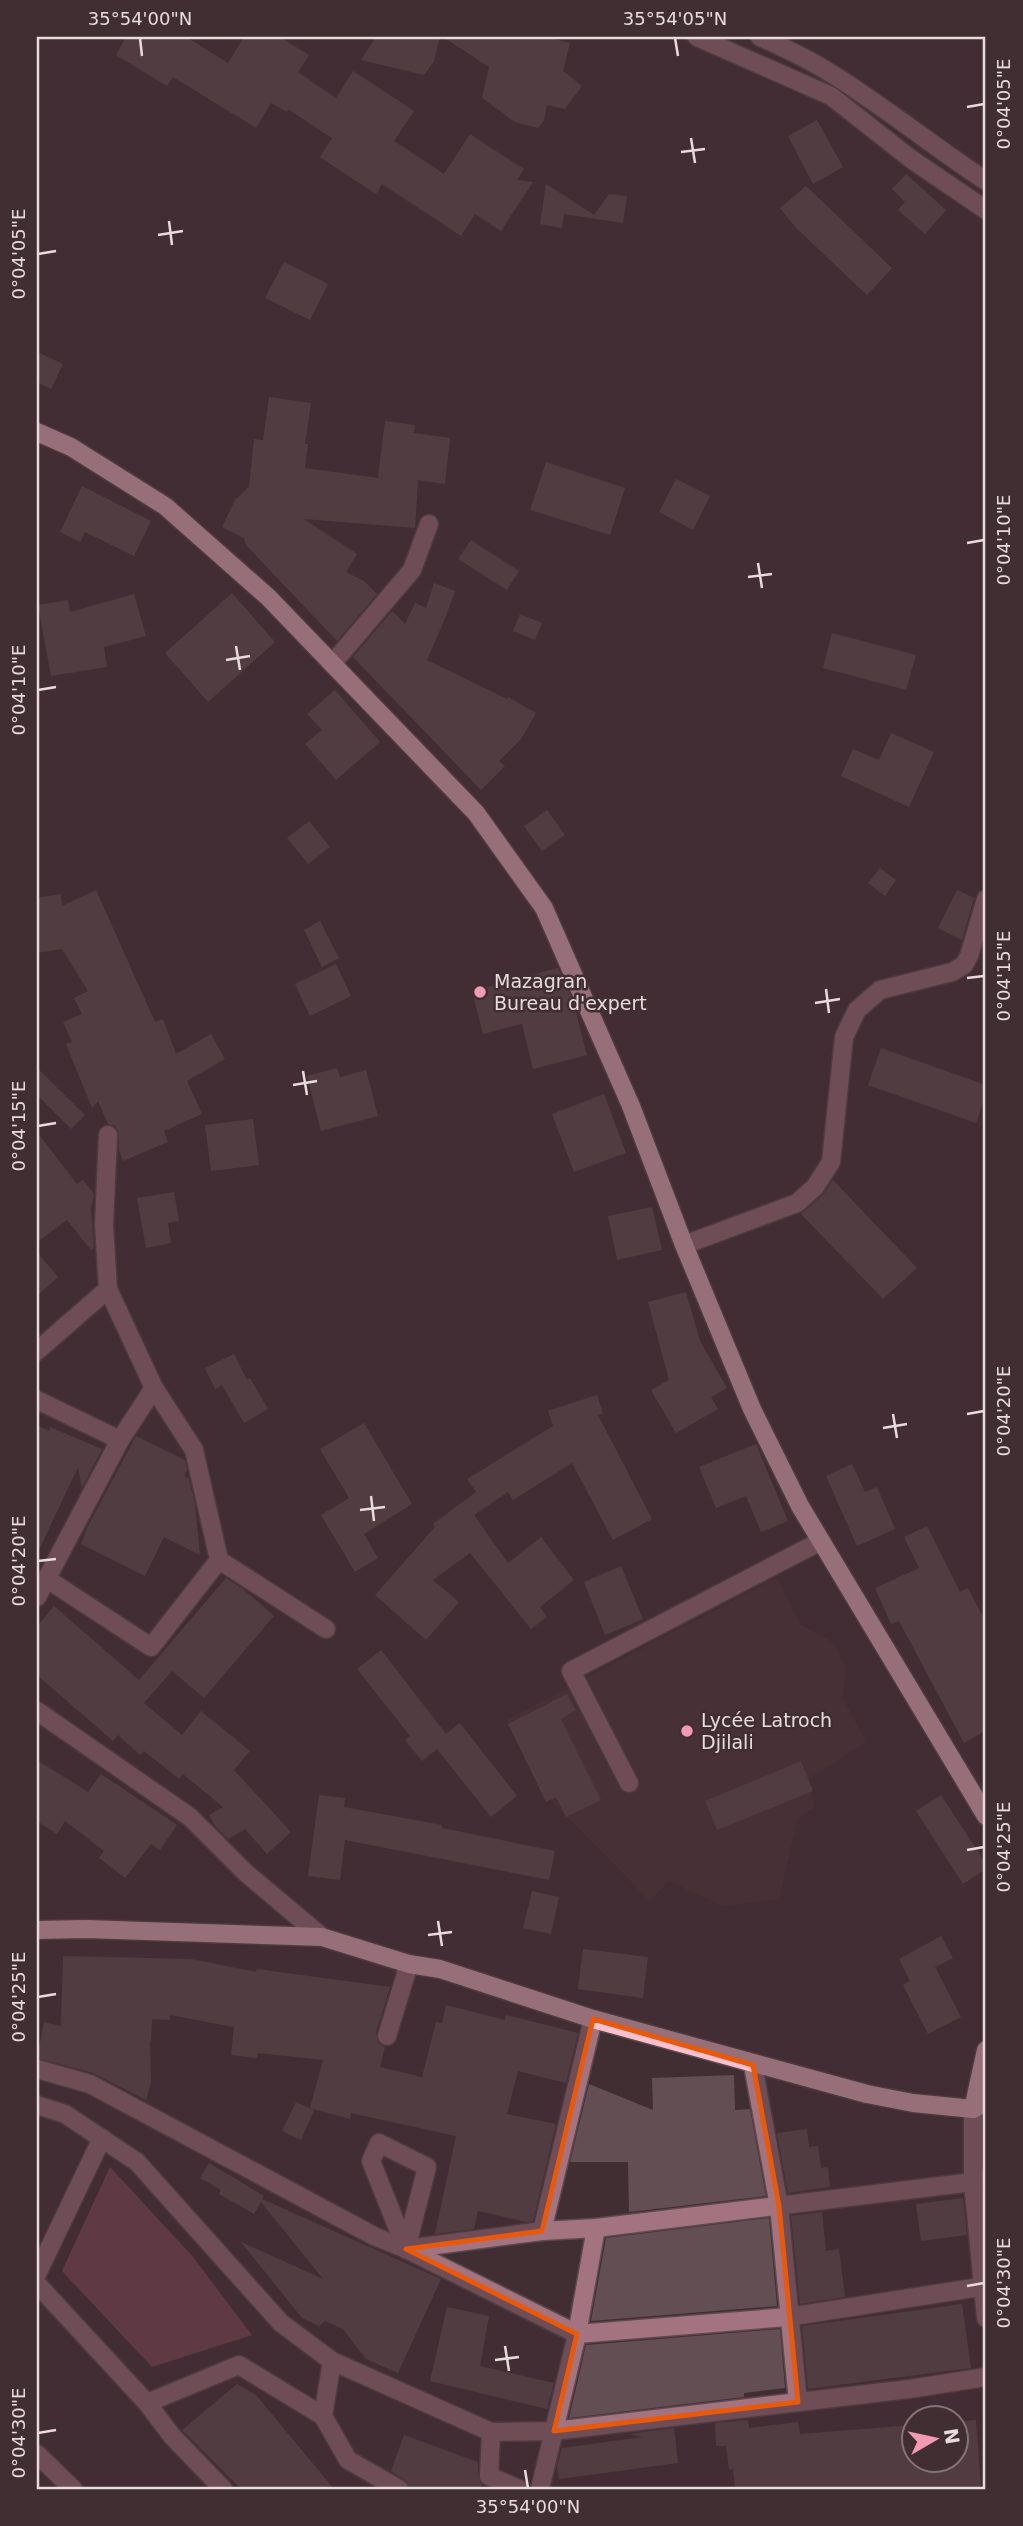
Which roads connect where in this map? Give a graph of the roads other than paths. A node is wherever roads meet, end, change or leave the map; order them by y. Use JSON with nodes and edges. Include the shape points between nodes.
{"nodes":[{"id":1,"x":697,"y":37,"type":"edge"},
{"id":2,"x":760,"y":37,"type":"edge"},
{"id":3,"x":986,"y":181,"type":"edge"},
{"id":4,"x":986,"y":210,"type":"edge"},
{"id":5,"x":37,"y":432,"type":"edge"},
{"id":6,"x":429,"y":524,"type":"dead end"},
{"id":7,"x":332,"y":664,"type":"junction"},
{"id":8,"x":986,"y":899,"type":"edge"},
{"id":9,"x":108,"y":1135,"type":"dead end"},
{"id":10,"x":684,"y":1245,"type":"junction"},
{"id":11,"x":108,"y":1289,"type":"junction"},
{"id":12,"x":37,"y":1352,"type":"edge"},
{"id":13,"x":154,"y":1388,"type":"junction"},
{"id":14,"x":37,"y":1400,"type":"edge"},
{"id":15,"x":120,"y":1440,"type":"junction"},
{"id":16,"x":821,"y":1541,"type":"junction"},
{"id":17,"x":219,"y":1560,"type":"junction"},
{"id":18,"x":47,"y":1579,"type":"junction"},
{"id":19,"x":37,"y":1597,"type":"edge"},
{"id":20,"x":326,"y":1629,"type":"dead end"},
{"id":21,"x":37,"y":1711,"type":"edge"},
{"id":22,"x":629,"y":1783,"type":"dead end"},
{"id":23,"x":986,"y":1816,"type":"edge"},
{"id":24,"x":37,"y":1930,"type":"edge"},
{"id":25,"x":322,"y":1937,"type":"junction"},
{"id":26,"x":409,"y":1964,"type":"junction"},
{"id":27,"x":593,"y":2019,"type":"junction"},
{"id":28,"x":387,"y":2036,"type":"dead end"},
{"id":29,"x":986,"y":2050,"type":"edge"},
{"id":30,"x":753,"y":2064,"type":"junction"},
{"id":31,"x":37,"y":2069,"type":"edge"},
{"id":32,"x":37,"y":2105,"type":"edge"},
{"id":33,"x":979,"y":2105,"type":"edge"},
{"id":34,"x":102,"y":2138,"type":"junction"},
{"id":35,"x":979,"y":2179,"type":"edge"},
{"id":36,"x":779,"y":2206,"type":"junction"},
{"id":37,"x":596,"y":2228,"type":"junction"},
{"id":38,"x":542,"y":2231,"type":"junction"},
{"id":39,"x":406,"y":2249,"type":"junction"},
{"id":40,"x":37,"y":2274,"type":"edge"},
{"id":41,"x":37,"y":2284,"type":"edge"},
{"id":42,"x":984,"y":2286,"type":"edge"},
{"id":43,"x":788,"y":2316,"type":"junction"},
{"id":44,"x":986,"y":2318,"type":"edge"},
{"id":45,"x":577,"y":2334,"type":"junction"},
{"id":46,"x":332,"y":2361,"type":"junction"},
{"id":47,"x":986,"y":2377,"type":"edge"},
{"id":48,"x":799,"y":2402,"type":"junction"},
{"id":49,"x":147,"y":2403,"type":"junction"},
{"id":50,"x":323,"y":2416,"type":"junction"},
{"id":51,"x":554,"y":2431,"type":"junction"},
{"id":52,"x":491,"y":2432,"type":"junction"},
{"id":53,"x":37,"y":2454,"type":"edge"},
{"id":54,"x":73,"y":2489,"type":"edge"},
{"id":55,"x":223,"y":2489,"type":"edge"},
{"id":56,"x":399,"y":2489,"type":"edge"},
{"id":57,"x":519,"y":2489,"type":"edge"},
{"id":58,"x":540,"y":2489,"type":"edge"}],
"edges":[{"from":1,"to":4,"type":"street","via":[[831,96]]},
{"from":2,"to":3,"type":"street","via":[[832,74]]},
{"from":5,"to":7,"type":"main road","via":[[71,447],[165,506],[268,597]]},
{"from":6,"to":7,"type":"street","via":[[412,570]]},
{"from":7,"to":10,"type":"main road","via":[[476,813],[544,908],[631,1106]]},
{"from":8,"to":10,"type":"street","via":[[964,965],[880,990],[857,1010],[844,1037],[831,1162],[816,1187],[797,1203]]},
{"from":9,"to":11,"type":"street","via":[[104,1225]]},
{"from":10,"to":16,"type":"main road","via":[[752,1409]]},
{"from":11,"to":12,"type":"street"},
{"from":11,"to":13,"type":"street"},
{"from":13,"to":15,"type":"street"},
{"from":13,"to":17,"type":"street","via":[[194,1450]]},
{"from":14,"to":15,"type":"street"},
{"from":15,"to":18,"type":"street"},
{"from":16,"to":22,"type":"street","via":[[570,1671]]},
{"from":16,"to":23,"type":"main road"},
{"from":17,"to":18,"type":"street","via":[[151,1647]]},
{"from":17,"to":20,"type":"street"},
{"from":18,"to":19,"type":"street"},
{"from":21,"to":25,"type":"street","via":[[190,1817],[246,1873]]},
{"from":24,"to":25,"type":"main road"},
{"from":25,"to":26,"type":"main road"},
{"from":26,"to":27,"type":"main road","via":[[440,1969]]},
{"from":26,"to":28,"type":"street"},
{"from":27,"to":30,"type":"main road"},
{"from":27,"to":38,"type":"street"},
{"from":29,"to":33,"type":"main road"},
{"from":30,"to":33,"type":"main road","via":[[914,2103]]},
{"from":30,"to":36,"type":"street"},
{"from":31,"to":39,"type":"street","via":[[90,2084]]},
{"from":32,"to":34,"type":"street","via":[[65,2113]]},
{"from":33,"to":35,"type":"street"},
{"from":34,"to":40,"type":"street"},
{"from":34,"to":46,"type":"street","via":[[137,2162],[281,2323]]},
{"from":35,"to":36,"type":"street"},
{"from":35,"to":42,"type":"street"},
{"from":36,"to":37,"type":"street"},
{"from":36,"to":43,"type":"street"},
{"from":37,"to":38,"type":"street"},
{"from":37,"to":45,"type":"street"},
{"from":38,"to":39,"type":"street"},
{"from":39,"to":39,"type":"street","via":[[427,2167],[379,2143],[371,2161]]},
{"from":39,"to":45,"type":"street"},
{"from":41,"to":49,"type":"street"},
{"from":42,"to":43,"type":"street"},
{"from":42,"to":44,"type":"street"},
{"from":43,"to":45,"type":"street"},
{"from":43,"to":48,"type":"street"},
{"from":45,"to":51,"type":"street"},
{"from":46,"to":50,"type":"street"},
{"from":46,"to":52,"type":"street"},
{"from":47,"to":48,"type":"street"},
{"from":48,"to":51,"type":"street"},
{"from":49,"to":50,"type":"street","via":[[239,2365]]},
{"from":49,"to":55,"type":"street"},
{"from":50,"to":56,"type":"street","via":[[348,2460]]},
{"from":51,"to":52,"type":"street"},
{"from":51,"to":58,"type":"street"},
{"from":52,"to":57,"type":"street","via":[[489,2476]]},
{"from":53,"to":54,"type":"street"}]}
